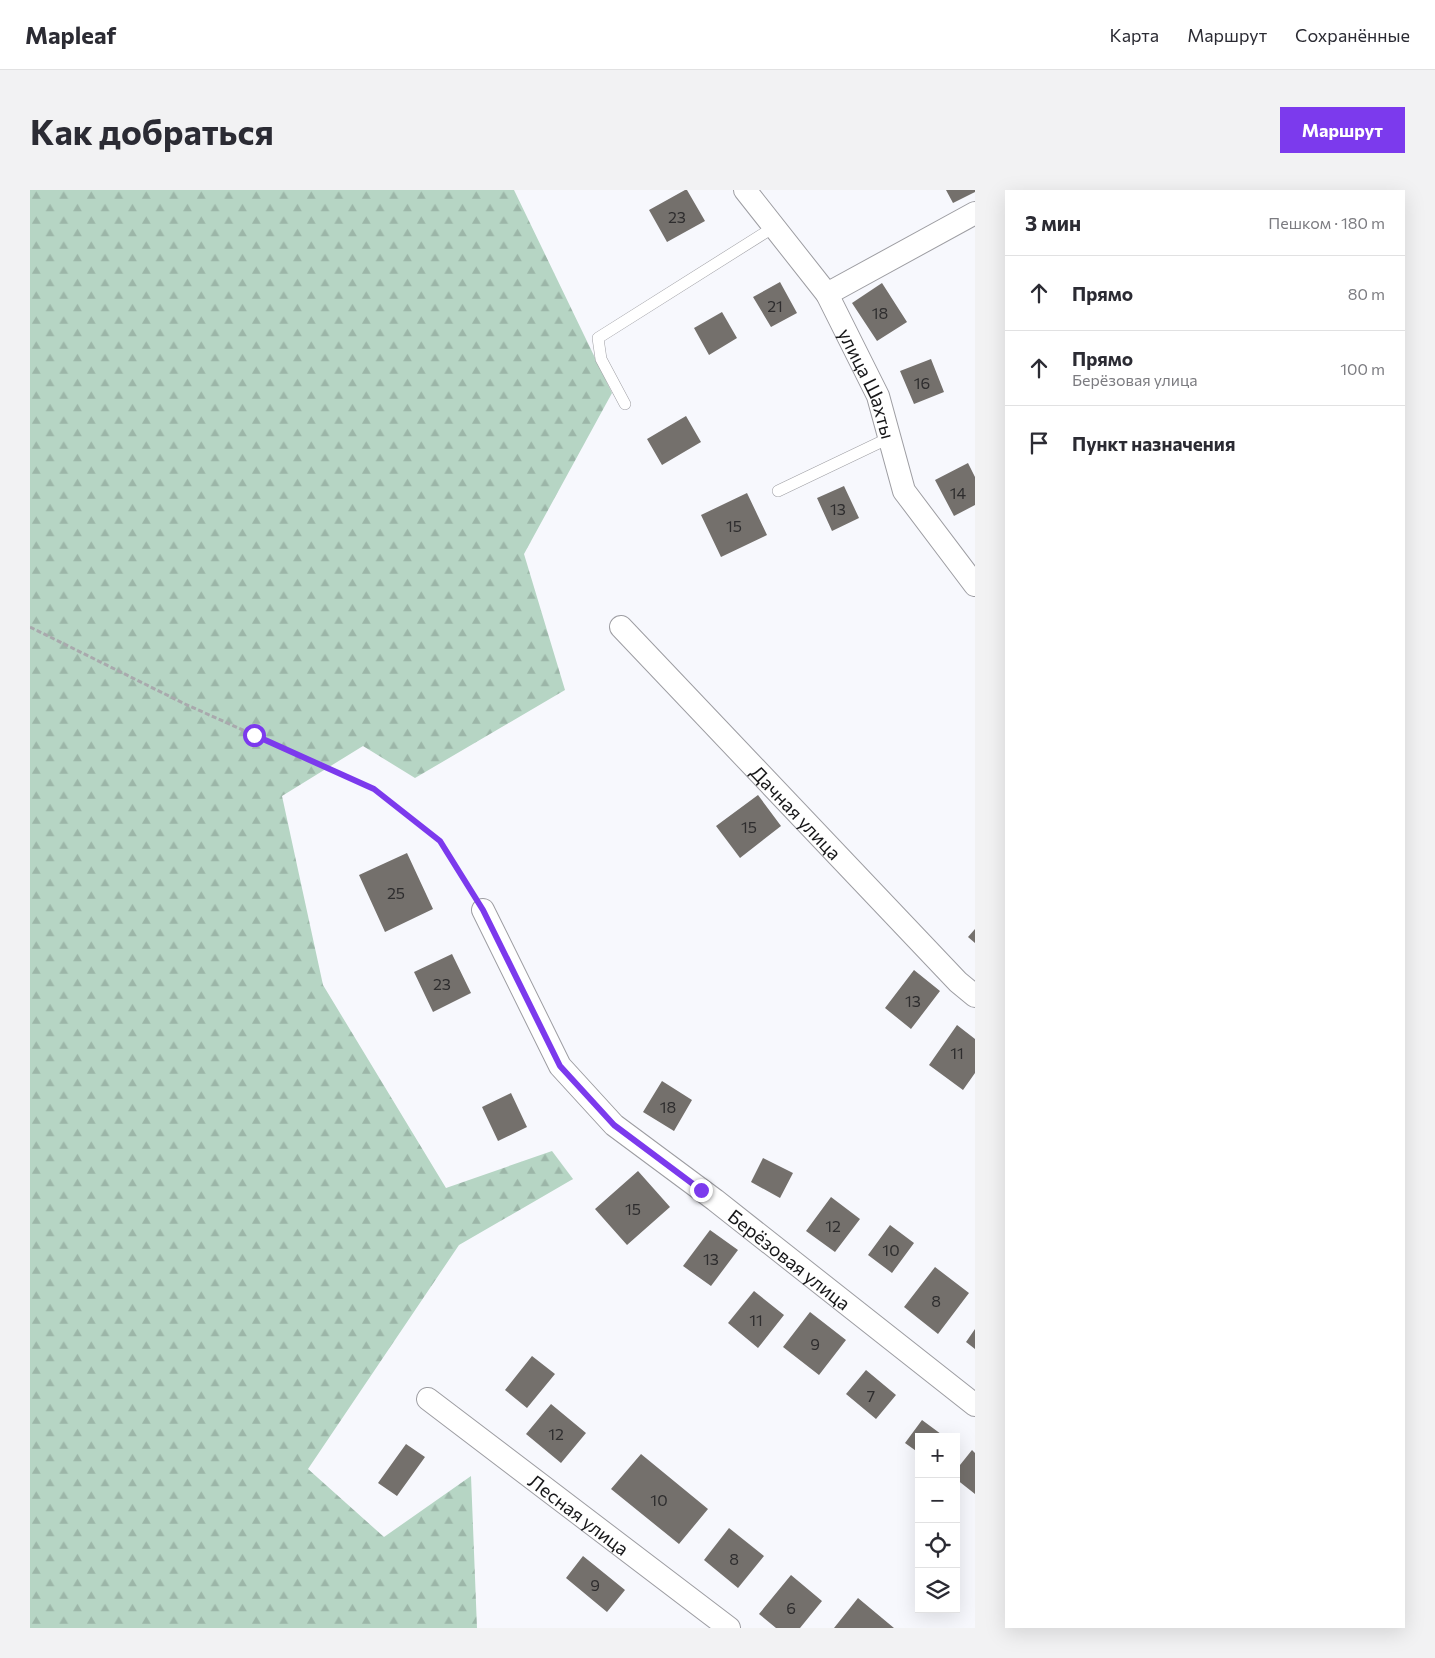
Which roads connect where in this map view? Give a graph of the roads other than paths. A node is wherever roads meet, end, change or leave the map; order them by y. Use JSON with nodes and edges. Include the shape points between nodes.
{"nodes":[{"id":1,"x":745,"y":190,"type":"edge"},
{"id":2,"x":975,"y":213,"type":"edge"},
{"id":3,"x":774,"y":227,"type":"junction"},
{"id":4,"x":827,"y":294,"type":"junction"},
{"id":5,"x":625,"y":404,"type":"dead end"},
{"id":6,"x":889,"y":438,"type":"junction"},
{"id":7,"x":778,"y":491,"type":"dead end"},
{"id":8,"x":975,"y":585,"type":"edge"},
{"id":9,"x":621,"y":626,"type":"dead end"},
{"id":10,"x":483,"y":910,"type":"road end"},
{"id":11,"x":975,"y":996,"type":"edge"},
{"id":12,"x":428,"y":1399,"type":"dead end"},
{"id":13,"x":975,"y":1406,"type":"edge"},
{"id":14,"x":729,"y":1628,"type":"edge"}],
"edges":[{"from":1,"to":3,"type":"street","name":"улица Шахты"},
{"from":2,"to":4,"type":"street"},
{"from":3,"to":4,"type":"street","name":"улица Шахты"},
{"from":3,"to":5,"type":"lane","via":[[598,338],[601,359]]},
{"from":4,"to":6,"type":"street","name":"улица Шахты","via":[[878,396]]},
{"from":6,"to":7,"type":"lane"},
{"from":6,"to":8,"type":"street","name":"улица Шахты","via":[[904,491]]},
{"from":9,"to":11,"type":"street","name":"Дачная улица","via":[[958,982]]},
{"from":10,"to":13,"type":"street","name":"Берёзовая улица","via":[[560,1066],[614,1125],[715,1200]]},
{"from":12,"to":14,"type":"street","name":"Лесная улица"}]}
